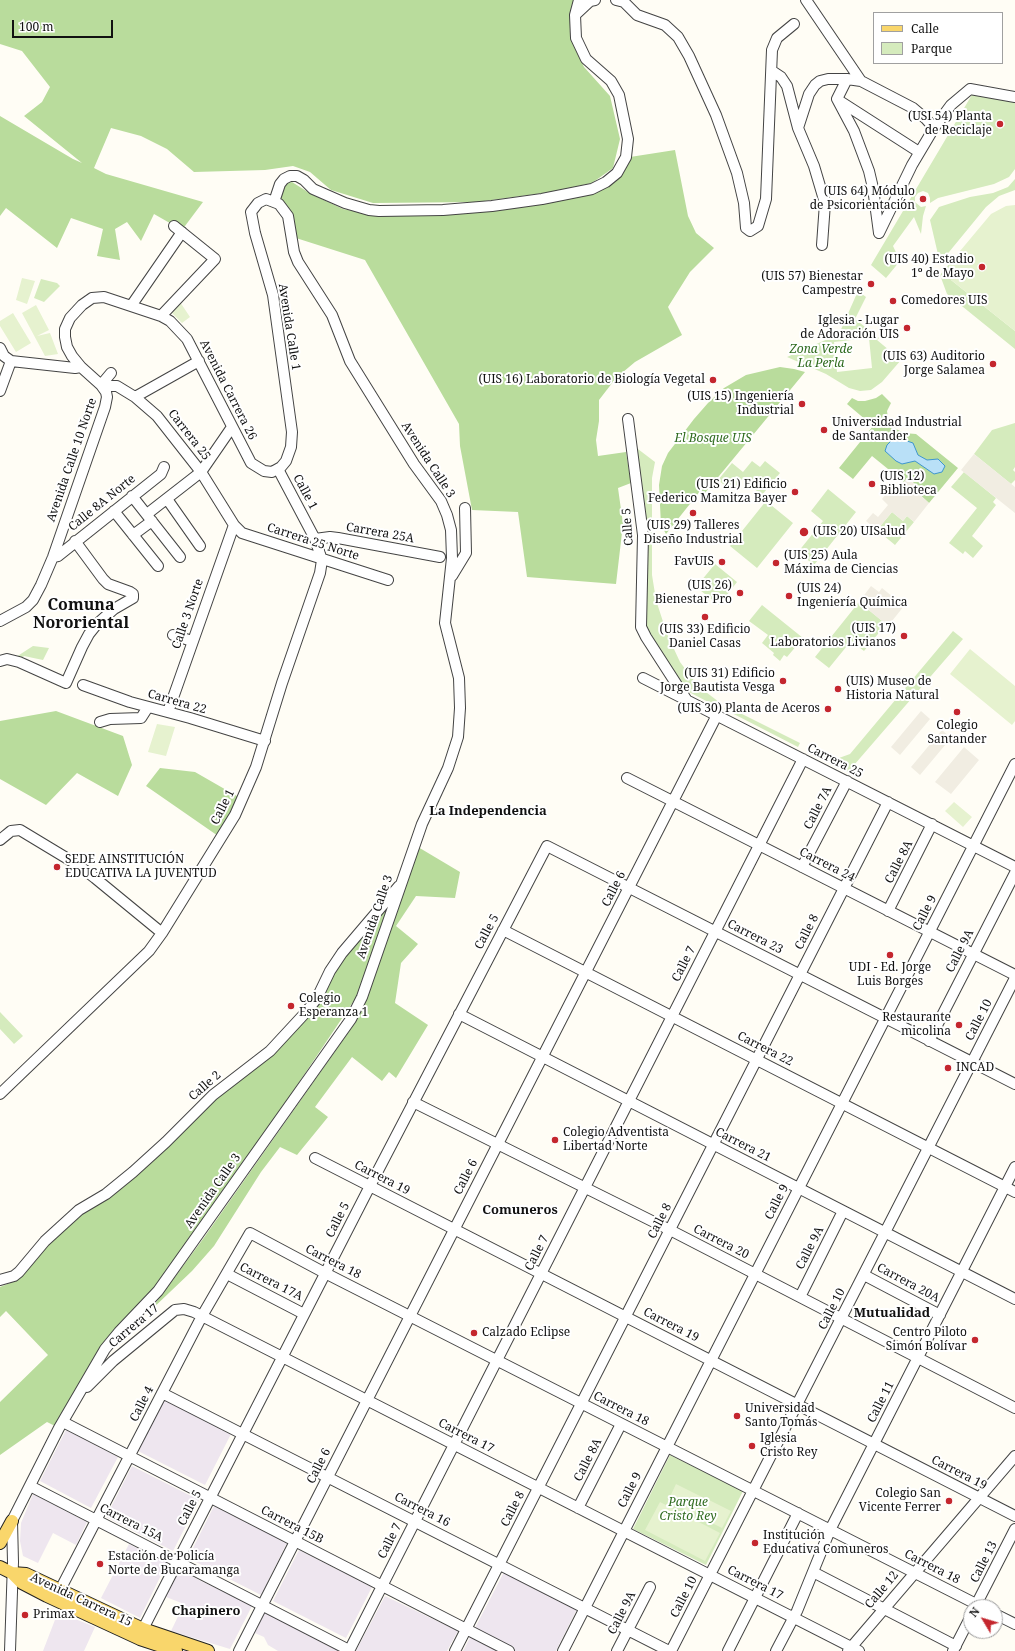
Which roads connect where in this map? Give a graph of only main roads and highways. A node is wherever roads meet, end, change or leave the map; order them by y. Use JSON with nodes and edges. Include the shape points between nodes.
{"nodes":[{"id":1,"x":12,"y":1521,"type":"road end"},
{"id":2,"x":0,"y":1543,"type":"edge"},
{"id":3,"x":0,"y":1567,"type":"edge"},
{"id":4,"x":12,"y":1573,"type":"junction"},
{"id":5,"x":161,"y":1649,"type":"edge"},
{"id":6,"x":176,"y":1651,"type":"edge"},
{"id":7,"x":208,"y":1651,"type":"edge"}],
"edges":[{"from":1,"to":2,"type":"main road"},
{"from":3,"to":4,"type":"main road"},
{"from":4,"to":5,"type":"main road","name":"Avenida Carrera 15","via":[[22,1584]]},
{"from":4,"to":7,"type":"main road","name":"Avenida Carrera 15","via":[[26,1574],[143,1629]]},
{"from":5,"to":6,"type":"main road","name":"Avenida Carrera 15"}]}
